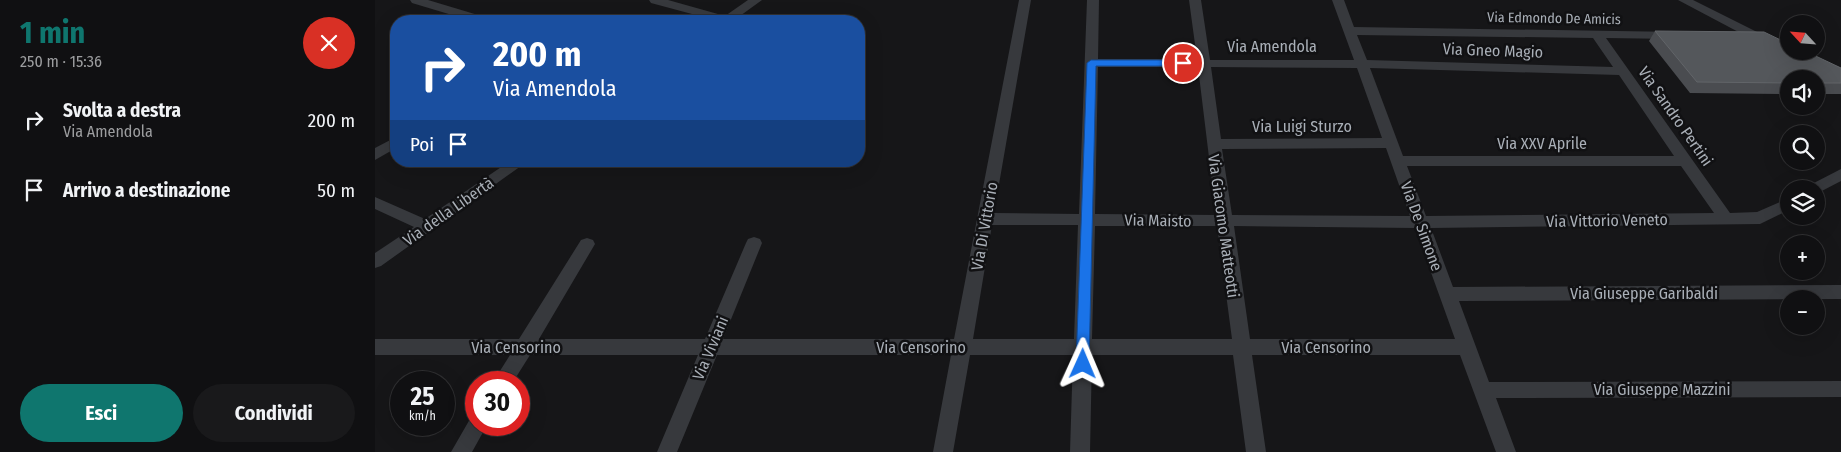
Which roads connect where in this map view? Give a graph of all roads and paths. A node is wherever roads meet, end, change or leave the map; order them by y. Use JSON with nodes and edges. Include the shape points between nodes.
{"nodes":[{"id":1,"x":417,"y":0,"type":"edge"},
{"id":2,"x":655,"y":0,"type":"edge"},
{"id":3,"x":756,"y":0,"type":"edge"},
{"id":4,"x":1025,"y":0,"type":"edge"},
{"id":5,"x":1093,"y":0,"type":"edge"},
{"id":6,"x":1195,"y":0,"type":"edge"},
{"id":7,"x":1338,"y":0,"type":"edge"},
{"id":8,"x":1684,"y":0,"type":"edge"},
{"id":9,"x":465,"y":15,"type":"edge"},
{"id":10,"x":706,"y":15,"type":"edge"},
{"id":11,"x":735,"y":15,"type":"edge"},
{"id":12,"x":1350,"y":31,"type":"junction"},
{"id":13,"x":1597,"y":34,"type":"junction"},
{"id":14,"x":1691,"y":36,"type":"edge"},
{"id":15,"x":1729,"y":37,"type":"edge"},
{"id":16,"x":1757,"y":37,"type":"junction"},
{"id":17,"x":1780,"y":48,"type":"edge"},
{"id":18,"x":1091,"y":63,"type":"junction"},
{"id":19,"x":1202,"y":63,"type":"junction"},
{"id":20,"x":1362,"y":64,"type":"junction"},
{"id":21,"x":1623,"y":71,"type":"junction"},
{"id":22,"x":1391,"y":143,"type":"junction"},
{"id":23,"x":1213,"y":144,"type":"junction"},
{"id":24,"x":390,"y":146,"type":"edge"},
{"id":25,"x":375,"y":155,"type":"edge"},
{"id":26,"x":1398,"y":161,"type":"junction"},
{"id":27,"x":1686,"y":161,"type":"junction"},
{"id":28,"x":512,"y":167,"type":"edge"},
{"id":29,"x":1841,"y":174,"type":"edge"},
{"id":30,"x":1825,"y":183,"type":"edge"},
{"id":31,"x":375,"y":203,"type":"edge"},
{"id":32,"x":1780,"y":208,"type":"edge"},
{"id":33,"x":985,"y":219,"type":"junction"},
{"id":34,"x":1087,"y":219,"type":"junction"},
{"id":35,"x":1726,"y":219,"type":"junction"},
{"id":36,"x":1224,"y":221,"type":"junction"},
{"id":37,"x":1420,"y":222,"type":"junction"},
{"id":38,"x":426,"y":226,"type":"junction"},
{"id":39,"x":753,"y":243,"type":"dead end"},
{"id":40,"x":587,"y":244,"type":"dead end"},
{"id":41,"x":375,"y":262,"type":"edge"},
{"id":42,"x":1841,"y":292,"type":"edge"},
{"id":43,"x":1447,"y":294,"type":"junction"},
{"id":44,"x":375,"y":347,"type":"edge"},
{"id":45,"x":524,"y":347,"type":"junction"},
{"id":46,"x":710,"y":347,"type":"junction"},
{"id":47,"x":962,"y":347,"type":"junction"},
{"id":48,"x":1083,"y":347,"type":"junction"},
{"id":49,"x":1241,"y":347,"type":"junction"},
{"id":50,"x":1467,"y":347,"type":"junction"},
{"id":51,"x":510,"y":371,"type":"edge"},
{"id":52,"x":1841,"y":388,"type":"edge"},
{"id":53,"x":1483,"y":390,"type":"junction"},
{"id":54,"x":470,"y":436,"type":"edge"},
{"id":55,"x":461,"y":452,"type":"edge"},
{"id":56,"x":667,"y":452,"type":"edge"},
{"id":57,"x":943,"y":452,"type":"edge"},
{"id":58,"x":1080,"y":452,"type":"edge"},
{"id":59,"x":1255,"y":452,"type":"edge"},
{"id":60,"x":1505,"y":452,"type":"edge"}],
"edges":[{"from":1,"to":9,"type":"street"},
{"from":2,"to":10,"type":"street"},
{"from":3,"to":11,"type":"street"},
{"from":4,"to":33,"type":"street","name":"Via Di Vittorio"},
{"from":5,"to":18,"type":"street"},
{"from":6,"to":19,"type":"street","name":"Via Giacomo Matteotti"},
{"from":7,"to":12,"type":"street","name":"Via De Simone"},
{"from":8,"to":16,"type":"street"},
{"from":12,"to":13,"type":"street","name":"Via Edmondo De Amicis"},
{"from":12,"to":20,"type":"street","name":"Via De Simone"},
{"from":13,"to":14,"type":"street","name":"Via Edmondo De Amicis"},
{"from":13,"to":21,"type":"street","name":"Via Sandro Pertini"},
{"from":15,"to":16,"type":"street"},
{"from":16,"to":17,"type":"street"},
{"from":18,"to":19,"type":"street","name":"Via Amendola"},
{"from":18,"to":34,"type":"street"},
{"from":19,"to":20,"type":"street","name":"Via Amendola"},
{"from":19,"to":23,"type":"street","name":"Via Giacomo Matteotti"},
{"from":20,"to":21,"type":"street","name":"Via Gneo Magio"},
{"from":20,"to":22,"type":"street","name":"Via De Simone"},
{"from":21,"to":27,"type":"street","name":"Via Sandro Pertini"},
{"from":22,"to":23,"type":"street","name":"Via Luigi Sturzo"},
{"from":22,"to":26,"type":"street","name":"Via De Simone"},
{"from":23,"to":36,"type":"street","name":"Via Giacomo Matteotti"},
{"from":24,"to":25,"type":"street"},
{"from":26,"to":27,"type":"street","name":"Via XXV Aprile"},
{"from":26,"to":37,"type":"street","name":"Via De Simone"},
{"from":27,"to":35,"type":"street","name":"Via Sandro Pertini"},
{"from":28,"to":38,"type":"street","name":"Via della Libertà"},
{"from":29,"to":30,"type":"street"},
{"from":31,"to":38,"type":"street"},
{"from":32,"to":35,"type":"street","name":"Via Vittorio Veneto","via":[[1760,218]]},
{"from":33,"to":34,"type":"street","name":"Via Maisto"},
{"from":33,"to":47,"type":"street","name":"Via Di Vittorio"},
{"from":34,"to":36,"type":"street","name":"Via Maisto"},
{"from":34,"to":48,"type":"street"},
{"from":35,"to":37,"type":"street","name":"Via Vittorio Veneto"},
{"from":36,"to":37,"type":"street","name":"Via Maisto"},
{"from":36,"to":49,"type":"street","name":"Via Giacomo Matteotti"},
{"from":37,"to":43,"type":"street","name":"Via De Simone"},
{"from":38,"to":41,"type":"street","name":"Via della Libertà"},
{"from":39,"to":46,"type":"street","name":"Via Viviani"},
{"from":40,"to":45,"type":"street"},
{"from":42,"to":43,"type":"street","name":"Via Giuseppe Garibaldi"},
{"from":43,"to":50,"type":"street","name":"Via De Simone"},
{"from":44,"to":45,"type":"street","name":"Via Censorino"},
{"from":45,"to":46,"type":"street","name":"Via Censorino"},
{"from":45,"to":51,"type":"street"},
{"from":46,"to":47,"type":"street","name":"Via Censorino"},
{"from":46,"to":56,"type":"street","name":"Via Viviani"},
{"from":47,"to":48,"type":"street","name":"Via Censorino"},
{"from":47,"to":57,"type":"street","name":"Via Di Vittorio"},
{"from":48,"to":49,"type":"street","name":"Via Censorino"},
{"from":48,"to":58,"type":"street"},
{"from":49,"to":50,"type":"street","name":"Via Censorino"},
{"from":49,"to":59,"type":"street","name":"Via Giacomo Matteotti"},
{"from":50,"to":53,"type":"street","name":"Via De Simone"},
{"from":52,"to":53,"type":"street","name":"Via Giuseppe Mazzini"},
{"from":53,"to":60,"type":"street","name":"Via De Simone"},
{"from":54,"to":55,"type":"street"}]}
